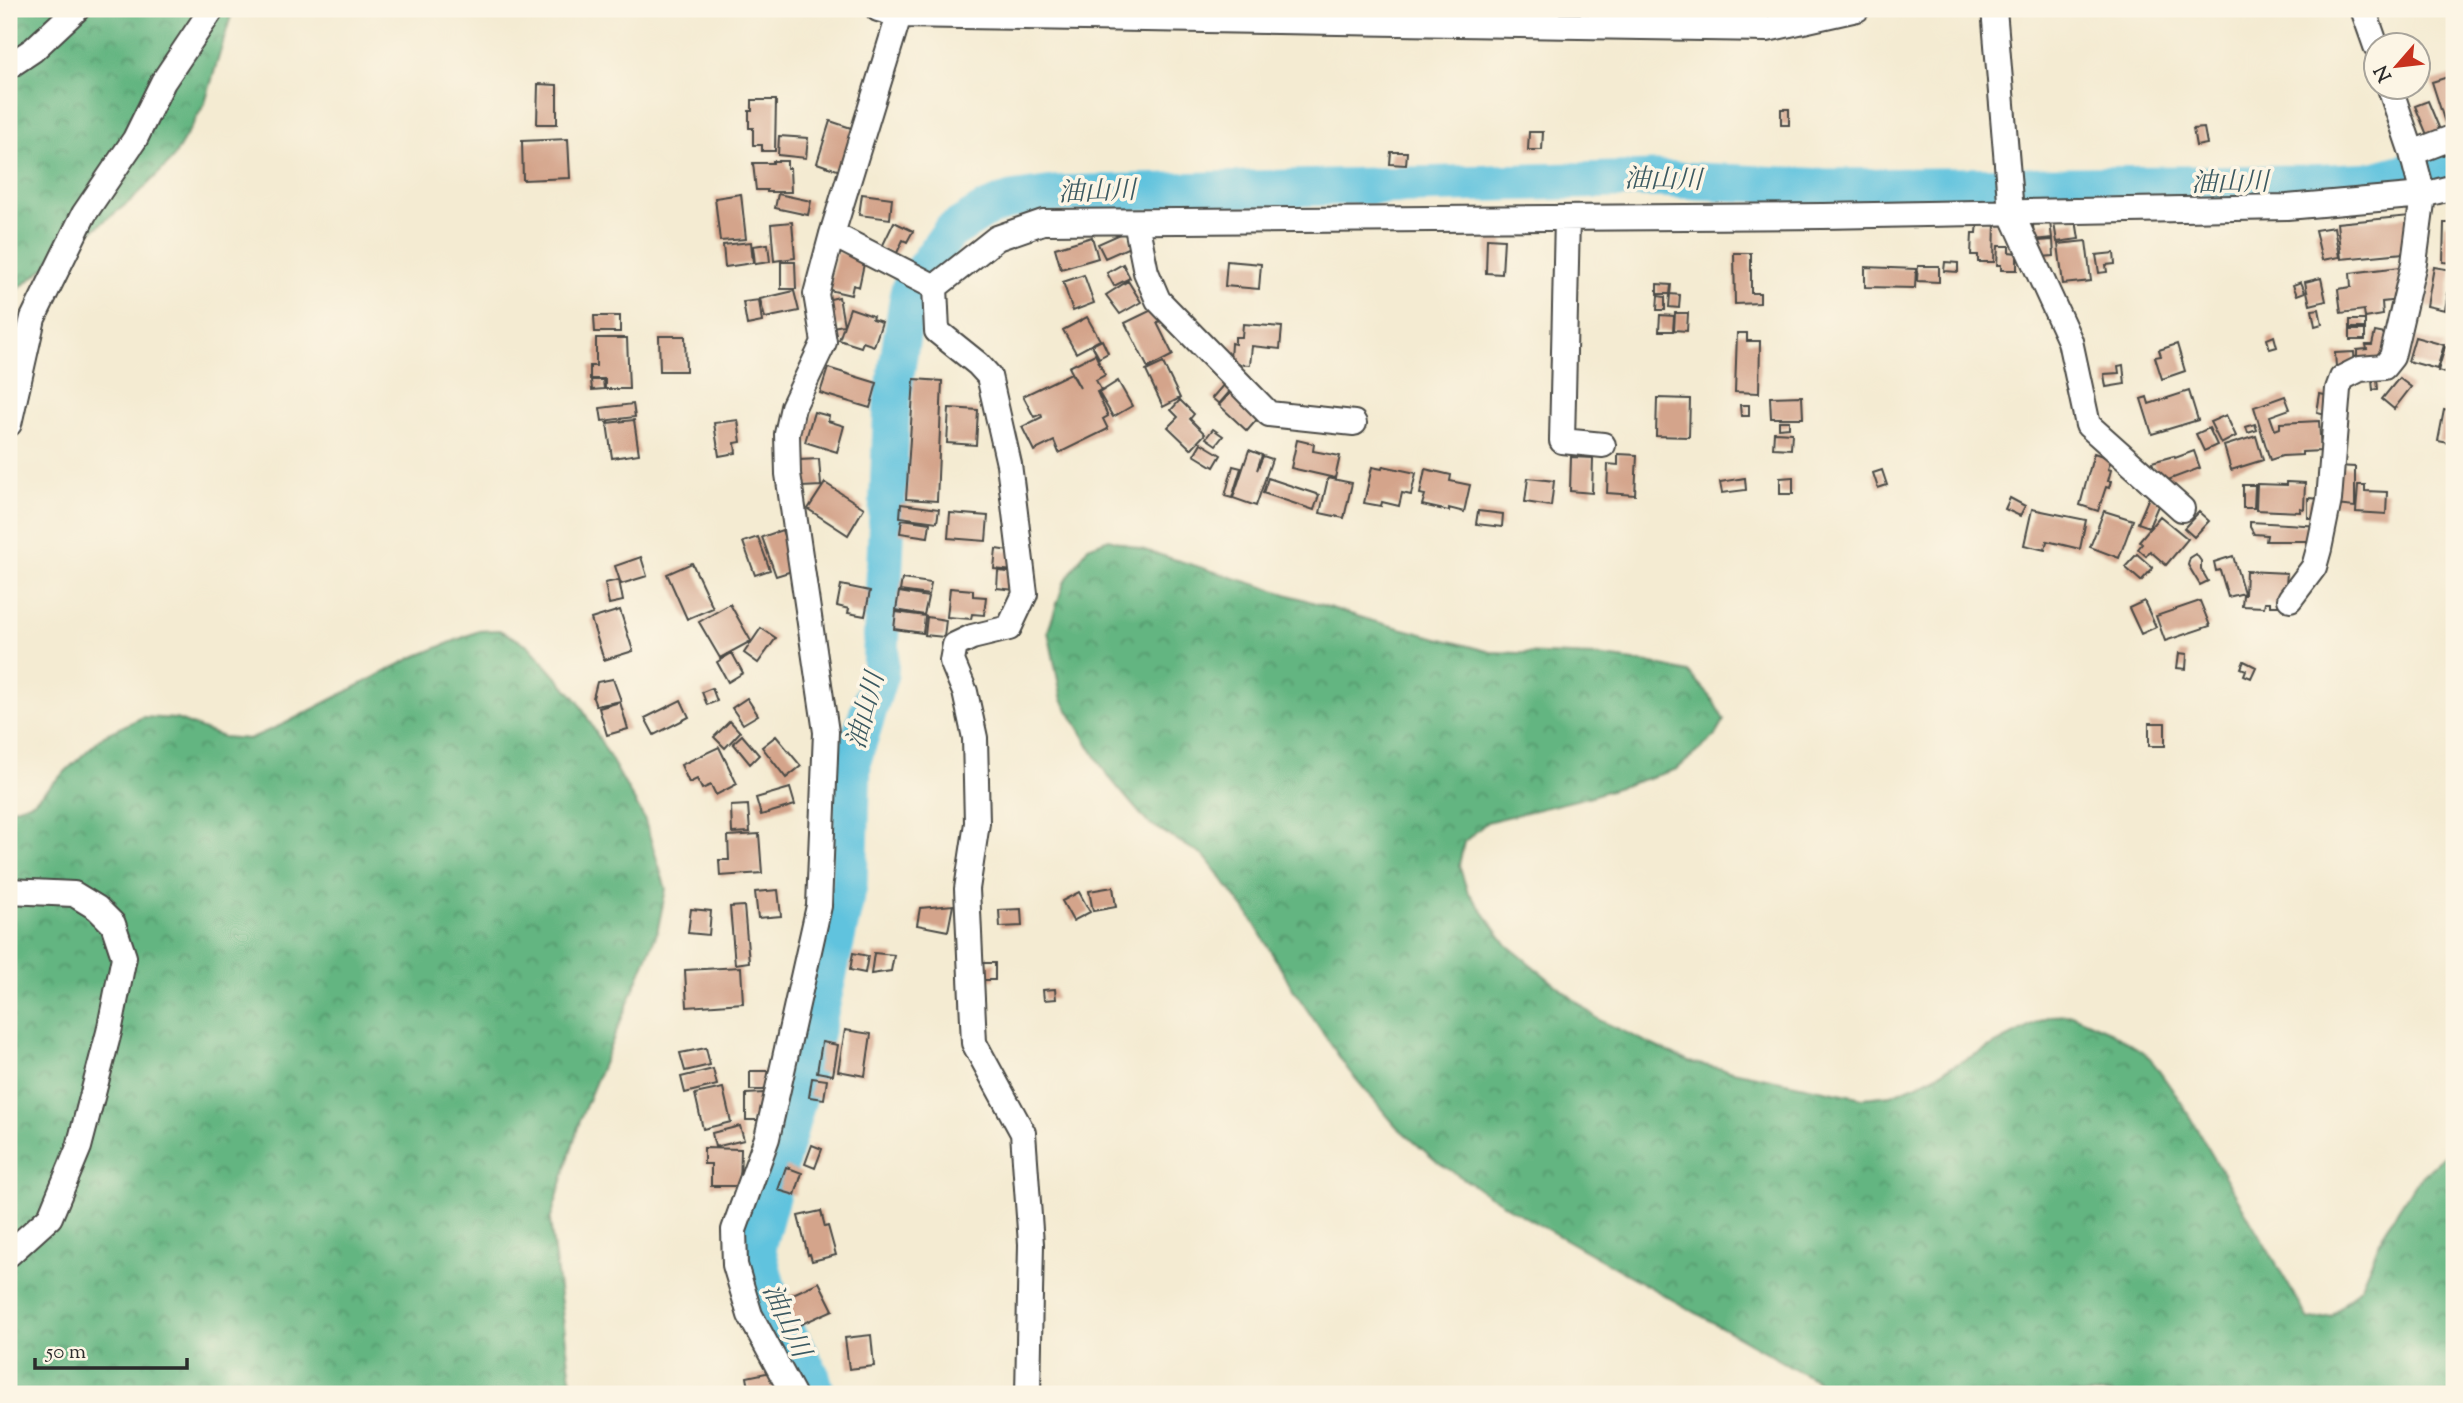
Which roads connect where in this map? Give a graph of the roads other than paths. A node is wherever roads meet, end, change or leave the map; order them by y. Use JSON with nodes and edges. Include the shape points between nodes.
{"nodes":[{"id":1,"x":77,"y":9,"type":"edge"},
{"id":2,"x":212,"y":9,"type":"edge"},
{"id":3,"x":1857,"y":9,"type":"edge"},
{"id":4,"x":1994,"y":9,"type":"edge"},
{"id":5,"x":2363,"y":9,"type":"edge"},
{"id":6,"x":893,"y":11,"type":"edge"},
{"id":7,"x":1288,"y":15,"type":"edge"},
{"id":8,"x":2371,"y":32,"type":"edge"},
{"id":9,"x":9,"y":66,"type":"edge"},
{"id":10,"x":2395,"y":102,"type":"edge"},
{"id":11,"x":2454,"y":137,"type":"edge"},
{"id":12,"x":2412,"y":153,"type":"junction"},
{"id":13,"x":2454,"y":187,"type":"edge"},
{"id":14,"x":2423,"y":195,"type":"junction"},
{"id":15,"x":2011,"y":212,"type":"junction"},
{"id":16,"x":1567,"y":218,"type":"junction"},
{"id":17,"x":1136,"y":222,"type":"junction"},
{"id":18,"x":832,"y":234,"type":"junction"},
{"id":19,"x":935,"y":287,"type":"junction"},
{"id":20,"x":1354,"y":423,"type":"dead end"},
{"id":21,"x":9,"y":424,"type":"edge"},
{"id":22,"x":1603,"y":445,"type":"dead end"},
{"id":23,"x":2182,"y":509,"type":"dead end"},
{"id":24,"x":2290,"y":599,"type":"dead end"},
{"id":25,"x":9,"y":891,"type":"edge"},
{"id":26,"x":9,"y":1254,"type":"edge"},
{"id":27,"x":793,"y":1394,"type":"edge"},
{"id":28,"x":1028,"y":1394,"type":"edge"}],
"edges":[{"from":1,"to":9,"type":"street"},
{"from":2,"to":21,"type":"street","via":[[163,82],[135,139],[84,214],[33,318]]},
{"from":3,"to":7,"type":"street","via":[[1767,29]]},
{"from":4,"to":15,"type":"street"},
{"from":5,"to":8,"type":"street"},
{"from":6,"to":7,"type":"street"},
{"from":6,"to":18,"type":"street"},
{"from":10,"to":12,"type":"street"},
{"from":11,"to":12,"type":"street"},
{"from":12,"to":14,"type":"street"},
{"from":13,"to":14,"type":"street"},
{"from":14,"to":15,"type":"street","via":[[2287,207]]},
{"from":14,"to":24,"type":"street","via":[[2414,263],[2392,358],[2384,367],[2360,369],[2342,377],[2319,549],[2314,567]]},
{"from":15,"to":16,"type":"street"},
{"from":15,"to":23,"type":"street","via":[[2070,341],[2088,425]]},
{"from":16,"to":17,"type":"street"},
{"from":16,"to":22,"type":"street","via":[[1562,441]]},
{"from":17,"to":19,"type":"street","via":[[1043,222],[996,238]]},
{"from":17,"to":20,"type":"street","via":[[1146,272],[1158,300],[1269,414]]},
{"from":18,"to":19,"type":"street"},
{"from":18,"to":27,"type":"street","via":[[816,294],[824,342],[793,407],[787,434],[788,474],[826,732],[819,906],[767,1138],[734,1230],[735,1265],[750,1315]]},
{"from":19,"to":28,"type":"street","via":[[937,331],[989,376],[1009,464],[1025,594],[1009,628],[955,645],[952,661],[965,692],[975,738],[977,823],[967,889],[974,1043],[1023,1133],[1031,1244]]},
{"from":25,"to":26,"type":"street","via":[[74,894],[113,924],[124,957],[79,1147],[50,1217]]}]}
